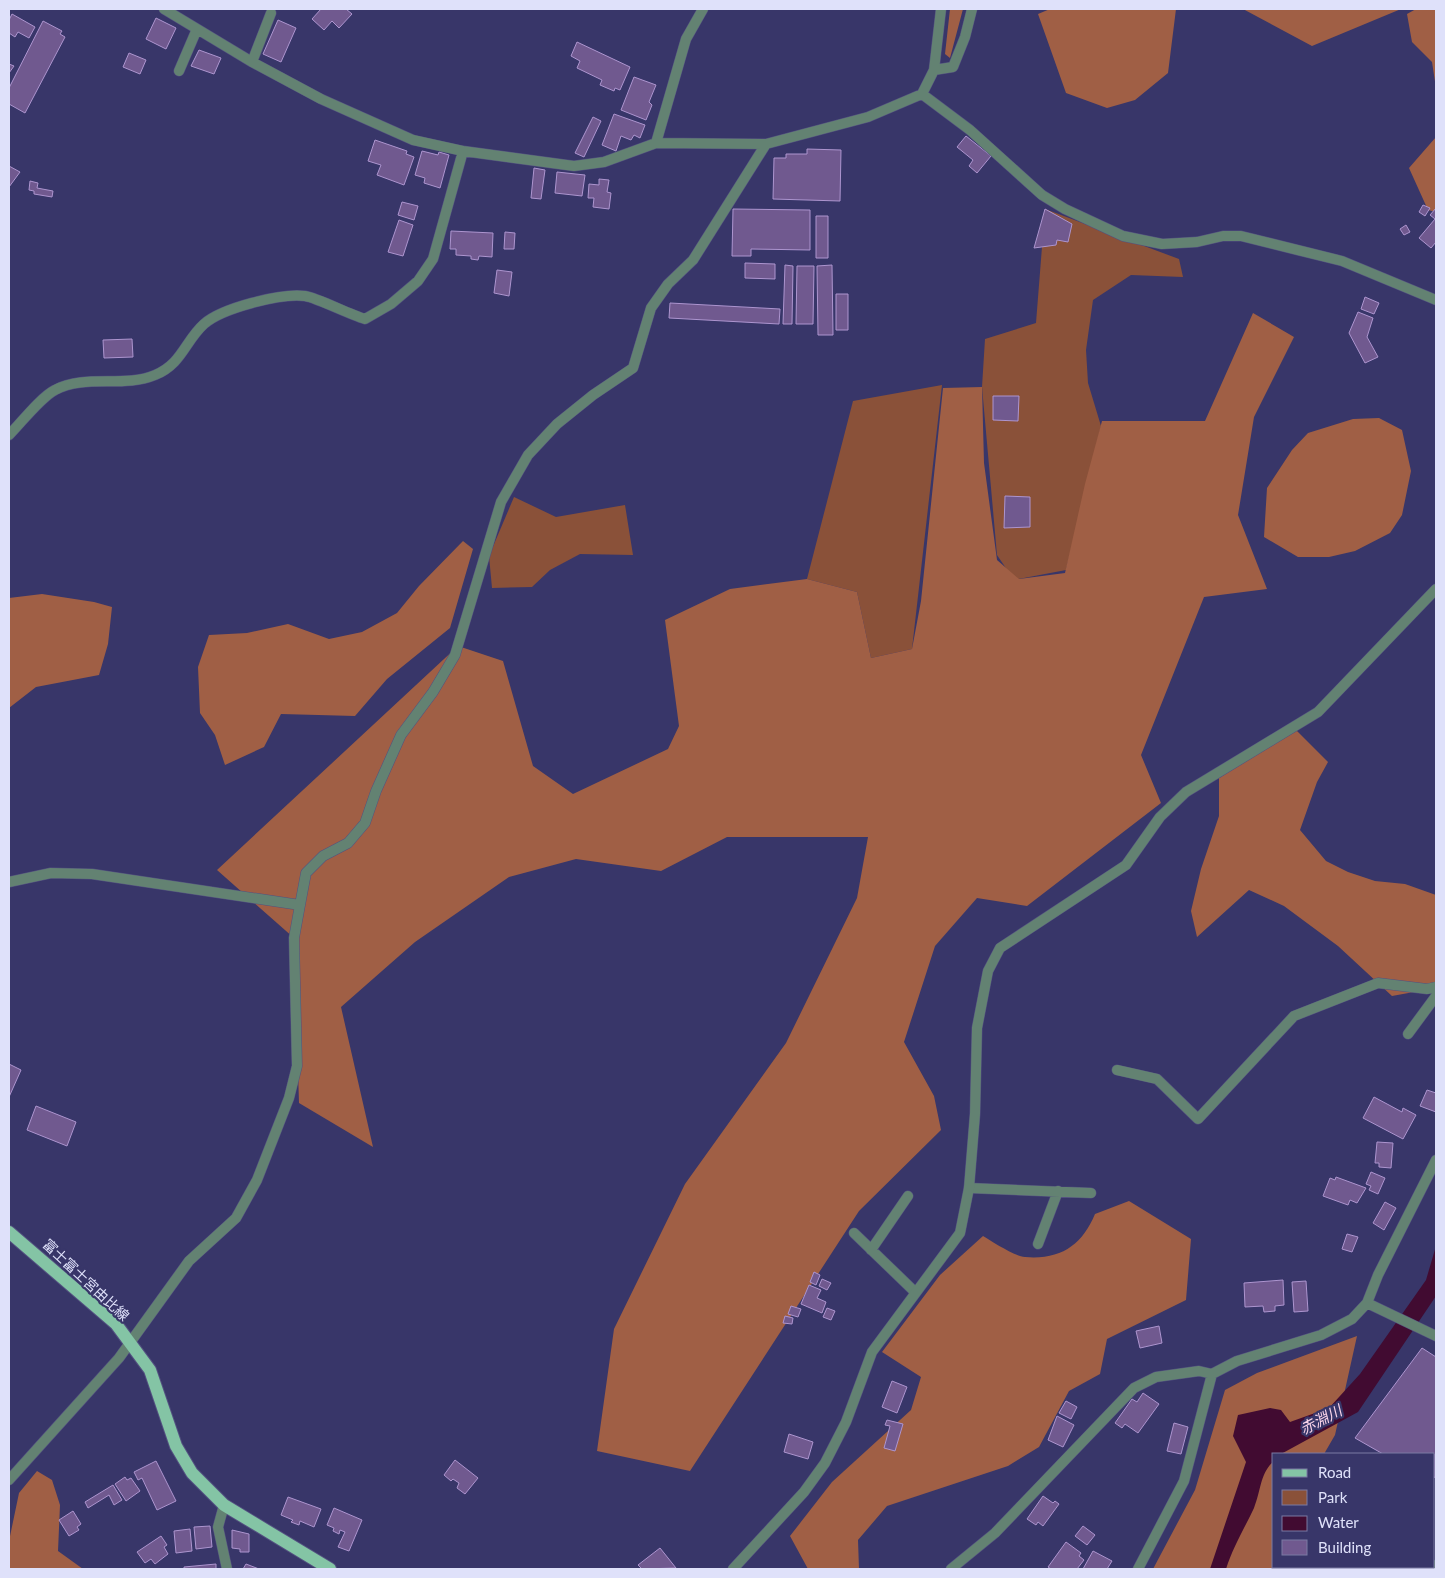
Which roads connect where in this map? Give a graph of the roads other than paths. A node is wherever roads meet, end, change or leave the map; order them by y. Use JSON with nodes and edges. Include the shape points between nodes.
{"nodes":[{"id":1,"x":164,"y":9,"type":"edge"},
{"id":2,"x":703,"y":9,"type":"edge"},
{"id":3,"x":941,"y":9,"type":"edge"},
{"id":4,"x":972,"y":9,"type":"edge"},
{"id":5,"x":271,"y":13,"type":"dead end"},
{"id":6,"x":197,"y":29,"type":"junction"},
{"id":7,"x":252,"y":62,"type":"junction"},
{"id":8,"x":934,"y":70,"type":"junction"},
{"id":9,"x":180,"y":71,"type":"dead end"},
{"id":10,"x":922,"y":94,"type":"junction"},
{"id":11,"x":656,"y":143,"type":"junction"},
{"id":12,"x":766,"y":144,"type":"junction"},
{"id":13,"x":463,"y":151,"type":"junction"},
{"id":14,"x":1436,"y":300,"type":"edge"},
{"id":15,"x":9,"y":435,"type":"edge"},
{"id":16,"x":1436,"y":589,"type":"edge"},
{"id":17,"x":9,"y":882,"type":"edge"},
{"id":18,"x":300,"y":905,"type":"junction"},
{"id":19,"x":1436,"y":987,"type":"edge"},
{"id":20,"x":1436,"y":996,"type":"edge"},
{"id":21,"x":1408,"y":1034,"type":"dead end"},
{"id":22,"x":1117,"y":1070,"type":"dead end"},
{"id":23,"x":1436,"y":1160,"type":"edge"},
{"id":24,"x":969,"y":1188,"type":"junction"},
{"id":25,"x":1058,"y":1191,"type":"junction"},
{"id":26,"x":1091,"y":1193,"type":"dead end"},
{"id":27,"x":908,"y":1196,"type":"dead end"},
{"id":28,"x":9,"y":1232,"type":"edge"},
{"id":29,"x":854,"y":1233,"type":"dead end"},
{"id":30,"x":1038,"y":1244,"type":"dead end"},
{"id":31,"x":871,"y":1250,"type":"junction"},
{"id":32,"x":915,"y":1292,"type":"junction"},
{"id":33,"x":1367,"y":1303,"type":"junction"},
{"id":34,"x":1435,"y":1336,"type":"edge"},
{"id":35,"x":130,"y":1344,"type":"junction"},
{"id":36,"x":1212,"y":1374,"type":"junction"},
{"id":37,"x":9,"y":1480,"type":"edge"},
{"id":38,"x":224,"y":1505,"type":"junction"},
{"id":39,"x":1436,"y":1565,"type":"edge"},
{"id":40,"x":227,"y":1569,"type":"edge"},
{"id":41,"x":330,"y":1569,"type":"edge"},
{"id":42,"x":734,"y":1569,"type":"edge"},
{"id":43,"x":951,"y":1569,"type":"edge"},
{"id":44,"x":1138,"y":1569,"type":"edge"},
{"id":45,"x":1435,"y":1569,"type":"edge"}],
"edges":[{"from":1,"to":6,"type":"street"},
{"from":2,"to":11,"type":"street","via":[[686,39]]},
{"from":3,"to":8,"type":"street"},
{"from":4,"to":8,"type":"street","via":[[966,37],[954,67]]},
{"from":5,"to":7,"type":"street"},
{"from":6,"to":7,"type":"street"},
{"from":6,"to":9,"type":"street"},
{"from":7,"to":13,"type":"street","via":[[377,125],[413,140]]},
{"from":8,"to":10,"type":"street"},
{"from":10,"to":12,"type":"street","via":[[868,117]]},
{"from":10,"to":14,"type":"street","via":[[970,130],[1042,195],[1123,236],[1162,244],[1241,236],[1342,261]]},
{"from":11,"to":12,"type":"street"},
{"from":11,"to":13,"type":"street","via":[[604,162],[574,166]]},
{"from":12,"to":18,"type":"street","via":[[693,260],[668,284],[651,308],[633,368],[557,424],[528,455],[502,502],[455,655],[401,735],[376,791],[366,823],[348,842],[323,856],[306,873]]},
{"from":13,"to":15,"type":"street","via":[[433,259],[418,281],[391,304],[365,319],[306,296],[278,296],[229,311],[204,324],[173,366],[154,376],[78,383],[54,390]]},
{"from":16,"to":24,"type":"street","via":[[1318,712],[1186,792],[1160,817],[1126,866],[1000,948],[988,971],[978,1028]]},
{"from":17,"to":18,"type":"street","via":[[51,873],[92,874]]},
{"from":18,"to":35,"type":"street","via":[[294,938],[297,1066],[289,1098],[256,1180],[236,1218],[189,1261]]},
{"from":19,"to":22,"type":"street","via":[[1427,989],[1378,982],[1294,1016],[1198,1119],[1156,1079]]},
{"from":20,"to":21,"type":"street"},
{"from":23,"to":33,"type":"street","via":[[1385,1259]]},
{"from":24,"to":25,"type":"street"},
{"from":24,"to":32,"type":"street","via":[[960,1233]]},
{"from":25,"to":26,"type":"street"},
{"from":25,"to":30,"type":"street"},
{"from":27,"to":31,"type":"street"},
{"from":28,"to":35,"type":"main road","name":"富士富士宮由比線","via":[[116,1324]]},
{"from":29,"to":31,"type":"street"},
{"from":31,"to":32,"type":"street"},
{"from":32,"to":42,"type":"street","via":[[872,1352],[846,1422],[825,1463],[804,1492]]},
{"from":33,"to":34,"type":"street"},
{"from":33,"to":36,"type":"street","via":[[1352,1319],[1320,1335],[1237,1361]]},
{"from":35,"to":37,"type":"street"},
{"from":35,"to":38,"type":"main road","name":"富士富士宮由比線","via":[[150,1370],[176,1446],[192,1473]]},
{"from":36,"to":43,"type":"street","via":[[1199,1371],[1156,1377],[1134,1388],[995,1533]]},
{"from":36,"to":44,"type":"street","via":[[1184,1481]]},
{"from":38,"to":40,"type":"street","via":[[218,1527]]},
{"from":38,"to":41,"type":"main road","name":"富士富士宮由比線"},
{"from":39,"to":45,"type":"street"}]}
